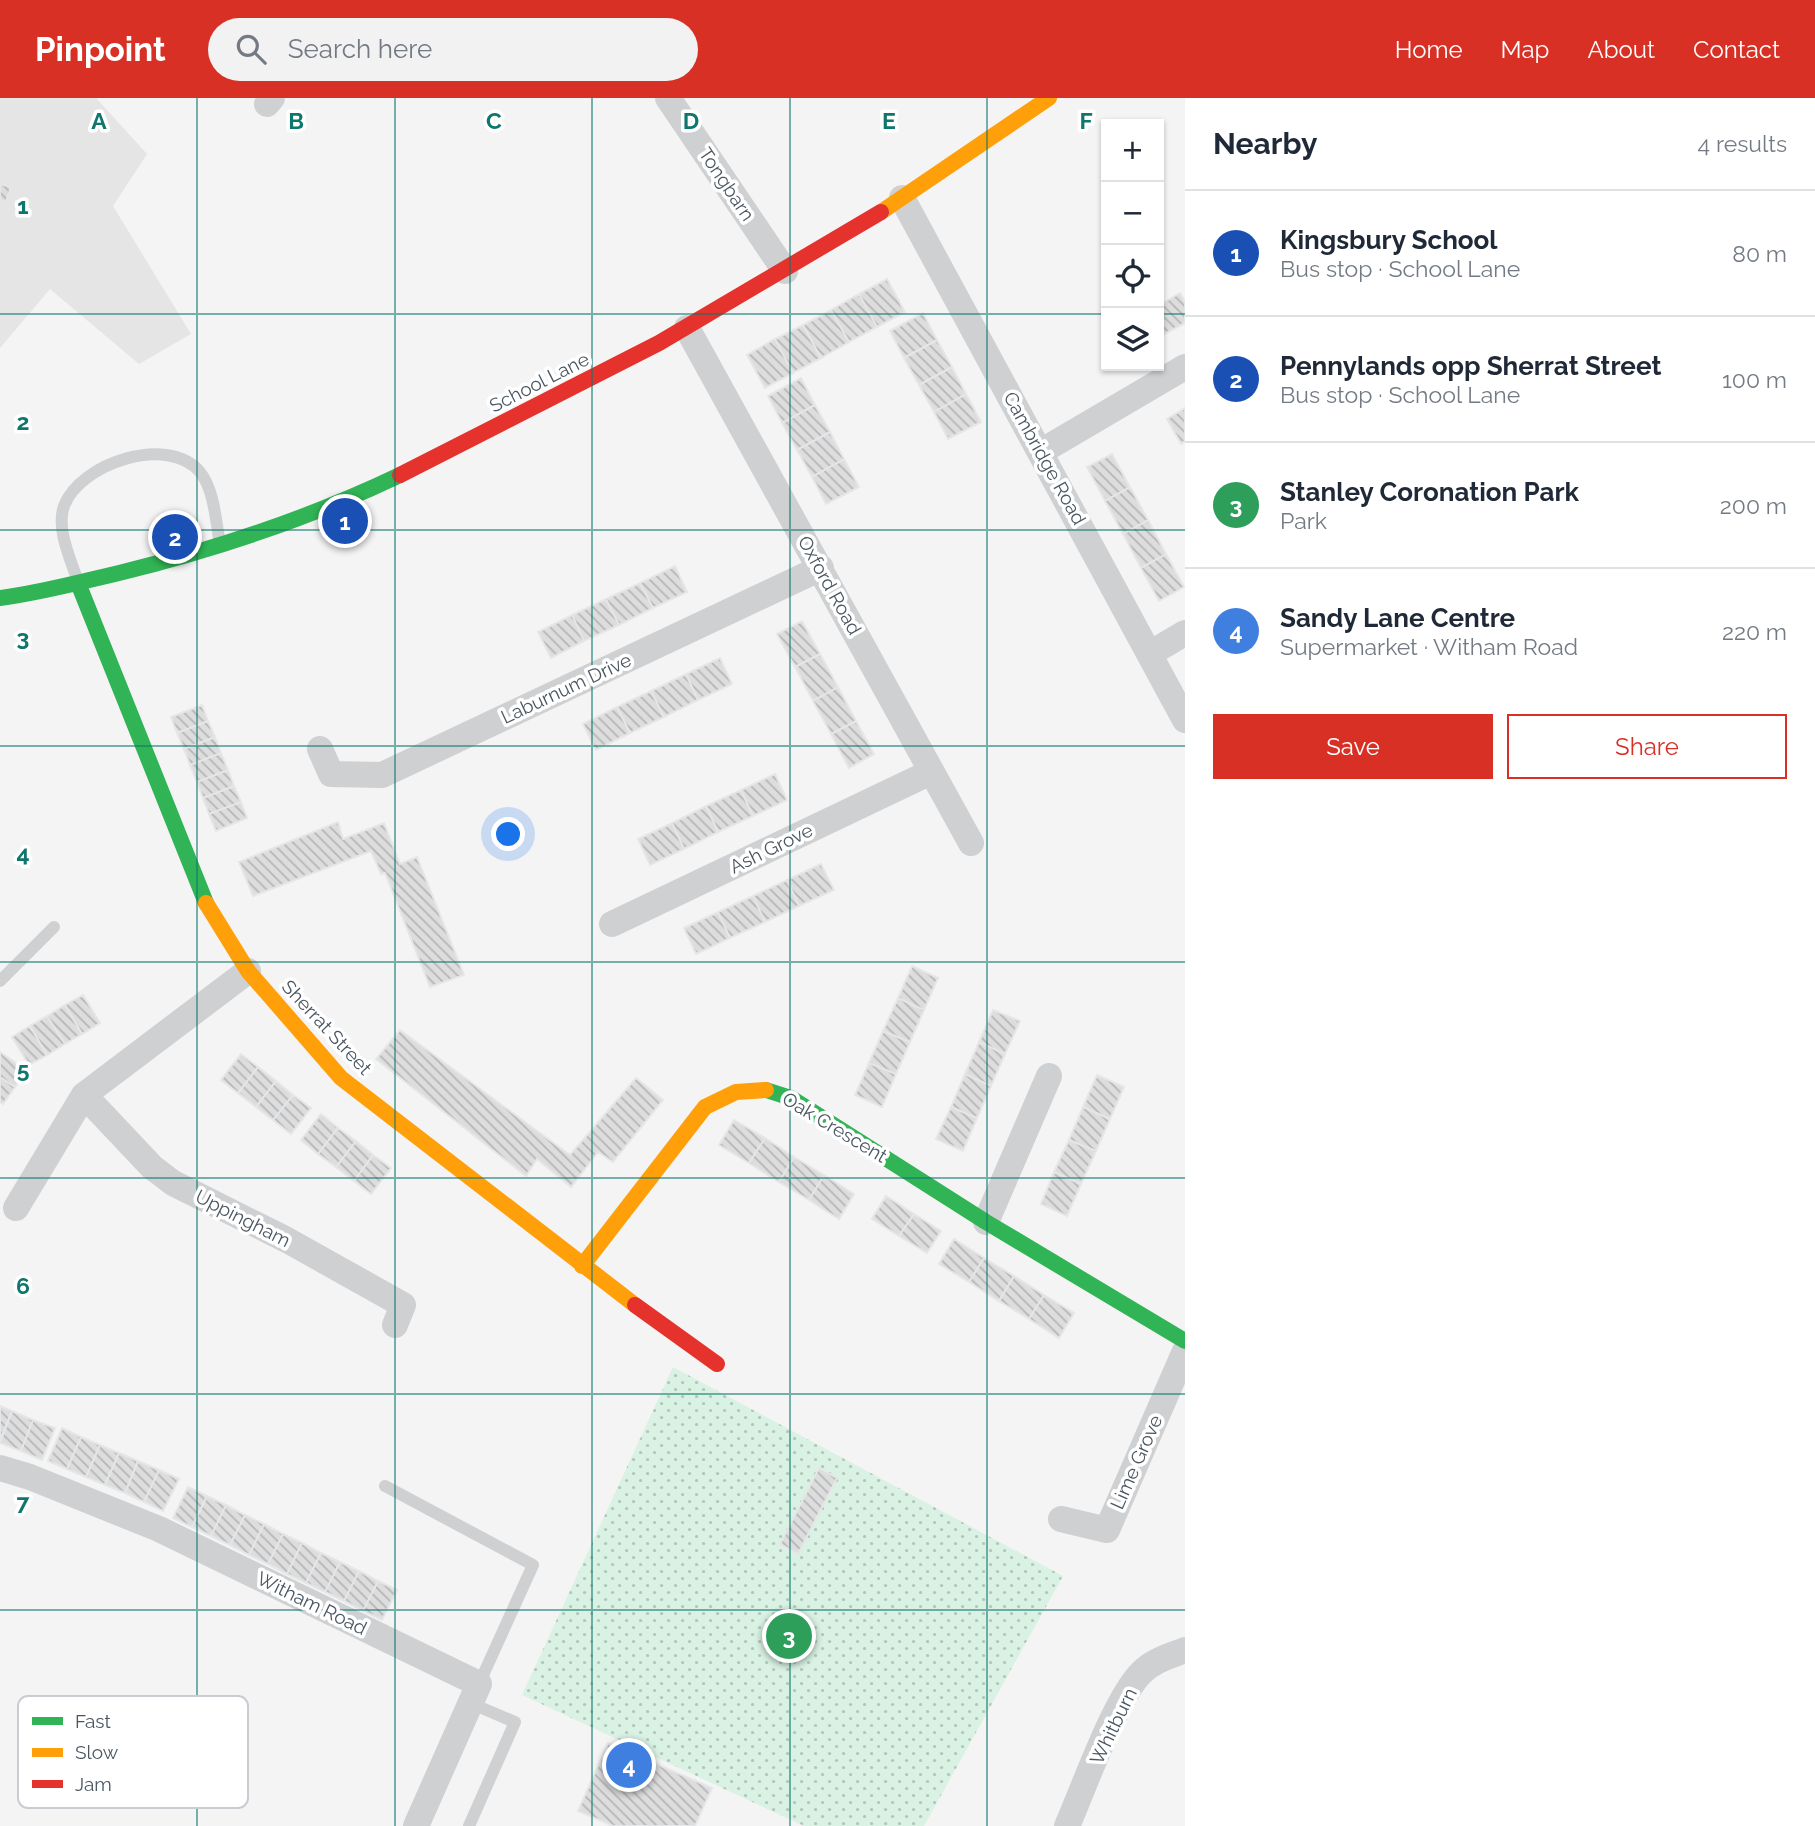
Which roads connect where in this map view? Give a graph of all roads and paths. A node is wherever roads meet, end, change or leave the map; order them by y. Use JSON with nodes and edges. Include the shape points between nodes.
{"nodes":[{"id":1,"x":668,"y":98,"type":"edge"},
{"id":2,"x":1049,"y":98,"type":"edge"},
{"id":3,"x":902,"y":198,"type":"junction"},
{"id":4,"x":785,"y":271,"type":"junction"},
{"id":5,"x":687,"y":328,"type":"junction"},
{"id":6,"x":1185,"y":367,"type":"edge"},
{"id":7,"x":1042,"y":451,"type":"junction"},
{"id":8,"x":220,"y":544,"type":"junction"},
{"id":9,"x":821,"y":568,"type":"junction"},
{"id":10,"x":78,"y":583,"type":"junction"},
{"id":11,"x":0,"y":598,"type":"edge"},
{"id":12,"x":1185,"y":633,"type":"edge"},
{"id":13,"x":1151,"y":653,"type":"junction"},
{"id":14,"x":1185,"y":720,"type":"edge"},
{"id":15,"x":320,"y":749,"type":"dead end"},
{"id":16,"x":931,"y":772,"type":"junction"},
{"id":17,"x":971,"y":843,"type":"dead end"},
{"id":18,"x":612,"y":924,"type":"dead end"},
{"id":19,"x":54,"y":927,"type":"dead end"},
{"id":20,"x":248,"y":971,"type":"junction"},
{"id":21,"x":0,"y":981,"type":"edge"},
{"id":22,"x":1049,"y":1076,"type":"dead end"},
{"id":23,"x":84,"y":1095,"type":"junction"},
{"id":24,"x":16,"y":1208,"type":"dead end"},
{"id":25,"x":986,"y":1222,"type":"junction"},
{"id":26,"x":582,"y":1266,"type":"junction"},
{"id":27,"x":395,"y":1325,"type":"dead end"},
{"id":28,"x":1185,"y":1341,"type":"edge"},
{"id":29,"x":1185,"y":1352,"type":"edge"},
{"id":30,"x":717,"y":1364,"type":"dead end"},
{"id":31,"x":0,"y":1468,"type":"edge"},
{"id":32,"x":385,"y":1486,"type":"dead end"},
{"id":33,"x":1061,"y":1519,"type":"dead end"},
{"id":34,"x":1185,"y":1650,"type":"edge"},
{"id":35,"x":475,"y":1693,"type":"junction"},
{"id":36,"x":416,"y":1826,"type":"edge"},
{"id":37,"x":469,"y":1826,"type":"edge"},
{"id":38,"x":1067,"y":1826,"type":"edge"}],
"edges":[{"from":1,"to":4,"type":"street","name":"Tongbarn"},
{"from":2,"to":3,"type":"street","name":"School Lane"},
{"from":3,"to":4,"type":"street","name":"School Lane"},
{"from":3,"to":7,"type":"street","name":"Cambridge Road"},
{"from":4,"to":5,"type":"street","name":"School Lane"},
{"from":5,"to":8,"type":"street","name":"School Lane","via":[[404,473],[311,514]]},
{"from":5,"to":9,"type":"street","name":"Oxford Road"},
{"from":6,"to":7,"type":"street"},
{"from":7,"to":13,"type":"street","name":"Cambridge Road"},
{"from":8,"to":10,"type":"street","name":"School Lane"},
{"from":8,"to":10,"type":"lane","via":[[202,473],[188,461],[166,455],[127,457],[92,473],[74,489],[63,508],[65,537]]},
{"from":9,"to":15,"type":"street","name":"Laburnum Drive","via":[[382,775],[331,774]]},
{"from":9,"to":16,"type":"street","name":"Oxford Road"},
{"from":10,"to":11,"type":"street","name":"School Lane"},
{"from":10,"to":20,"type":"street","name":"Sherrat Street","via":[[202,896]]},
{"from":12,"to":13,"type":"street"},
{"from":13,"to":14,"type":"street","name":"Cambridge Road"},
{"from":16,"to":17,"type":"street","name":"Oxford Road"},
{"from":16,"to":18,"type":"street","name":"Ash Grove"},
{"from":19,"to":21,"type":"lane"},
{"from":20,"to":23,"type":"street"},
{"from":20,"to":26,"type":"street","name":"Sherrat Street","via":[[341,1078]]},
{"from":22,"to":25,"type":"street"},
{"from":23,"to":24,"type":"street"},
{"from":23,"to":27,"type":"street","name":"Uppingham","via":[[173,1183],[288,1240],[403,1305]]},
{"from":25,"to":26,"type":"street","name":"Oak Crescent","via":[[791,1098],[747,1089],[717,1098],[695,1118]]},
{"from":25,"to":28,"type":"street","name":"Oak Crescent"},
{"from":26,"to":30,"type":"street","name":"Sherrat Street"},
{"from":29,"to":33,"type":"street","name":"Lime Grove","via":[[1107,1530]]},
{"from":31,"to":35,"type":"street","name":"Witham Road","via":[[159,1529]]},
{"from":32,"to":35,"type":"lane","via":[[533,1565]]},
{"from":34,"to":38,"type":"street","name":"Whitburn","via":[[1142,1671],[1125,1694]]},
{"from":35,"to":36,"type":"street"},
{"from":35,"to":37,"type":"lane","via":[[515,1722]]}]}
